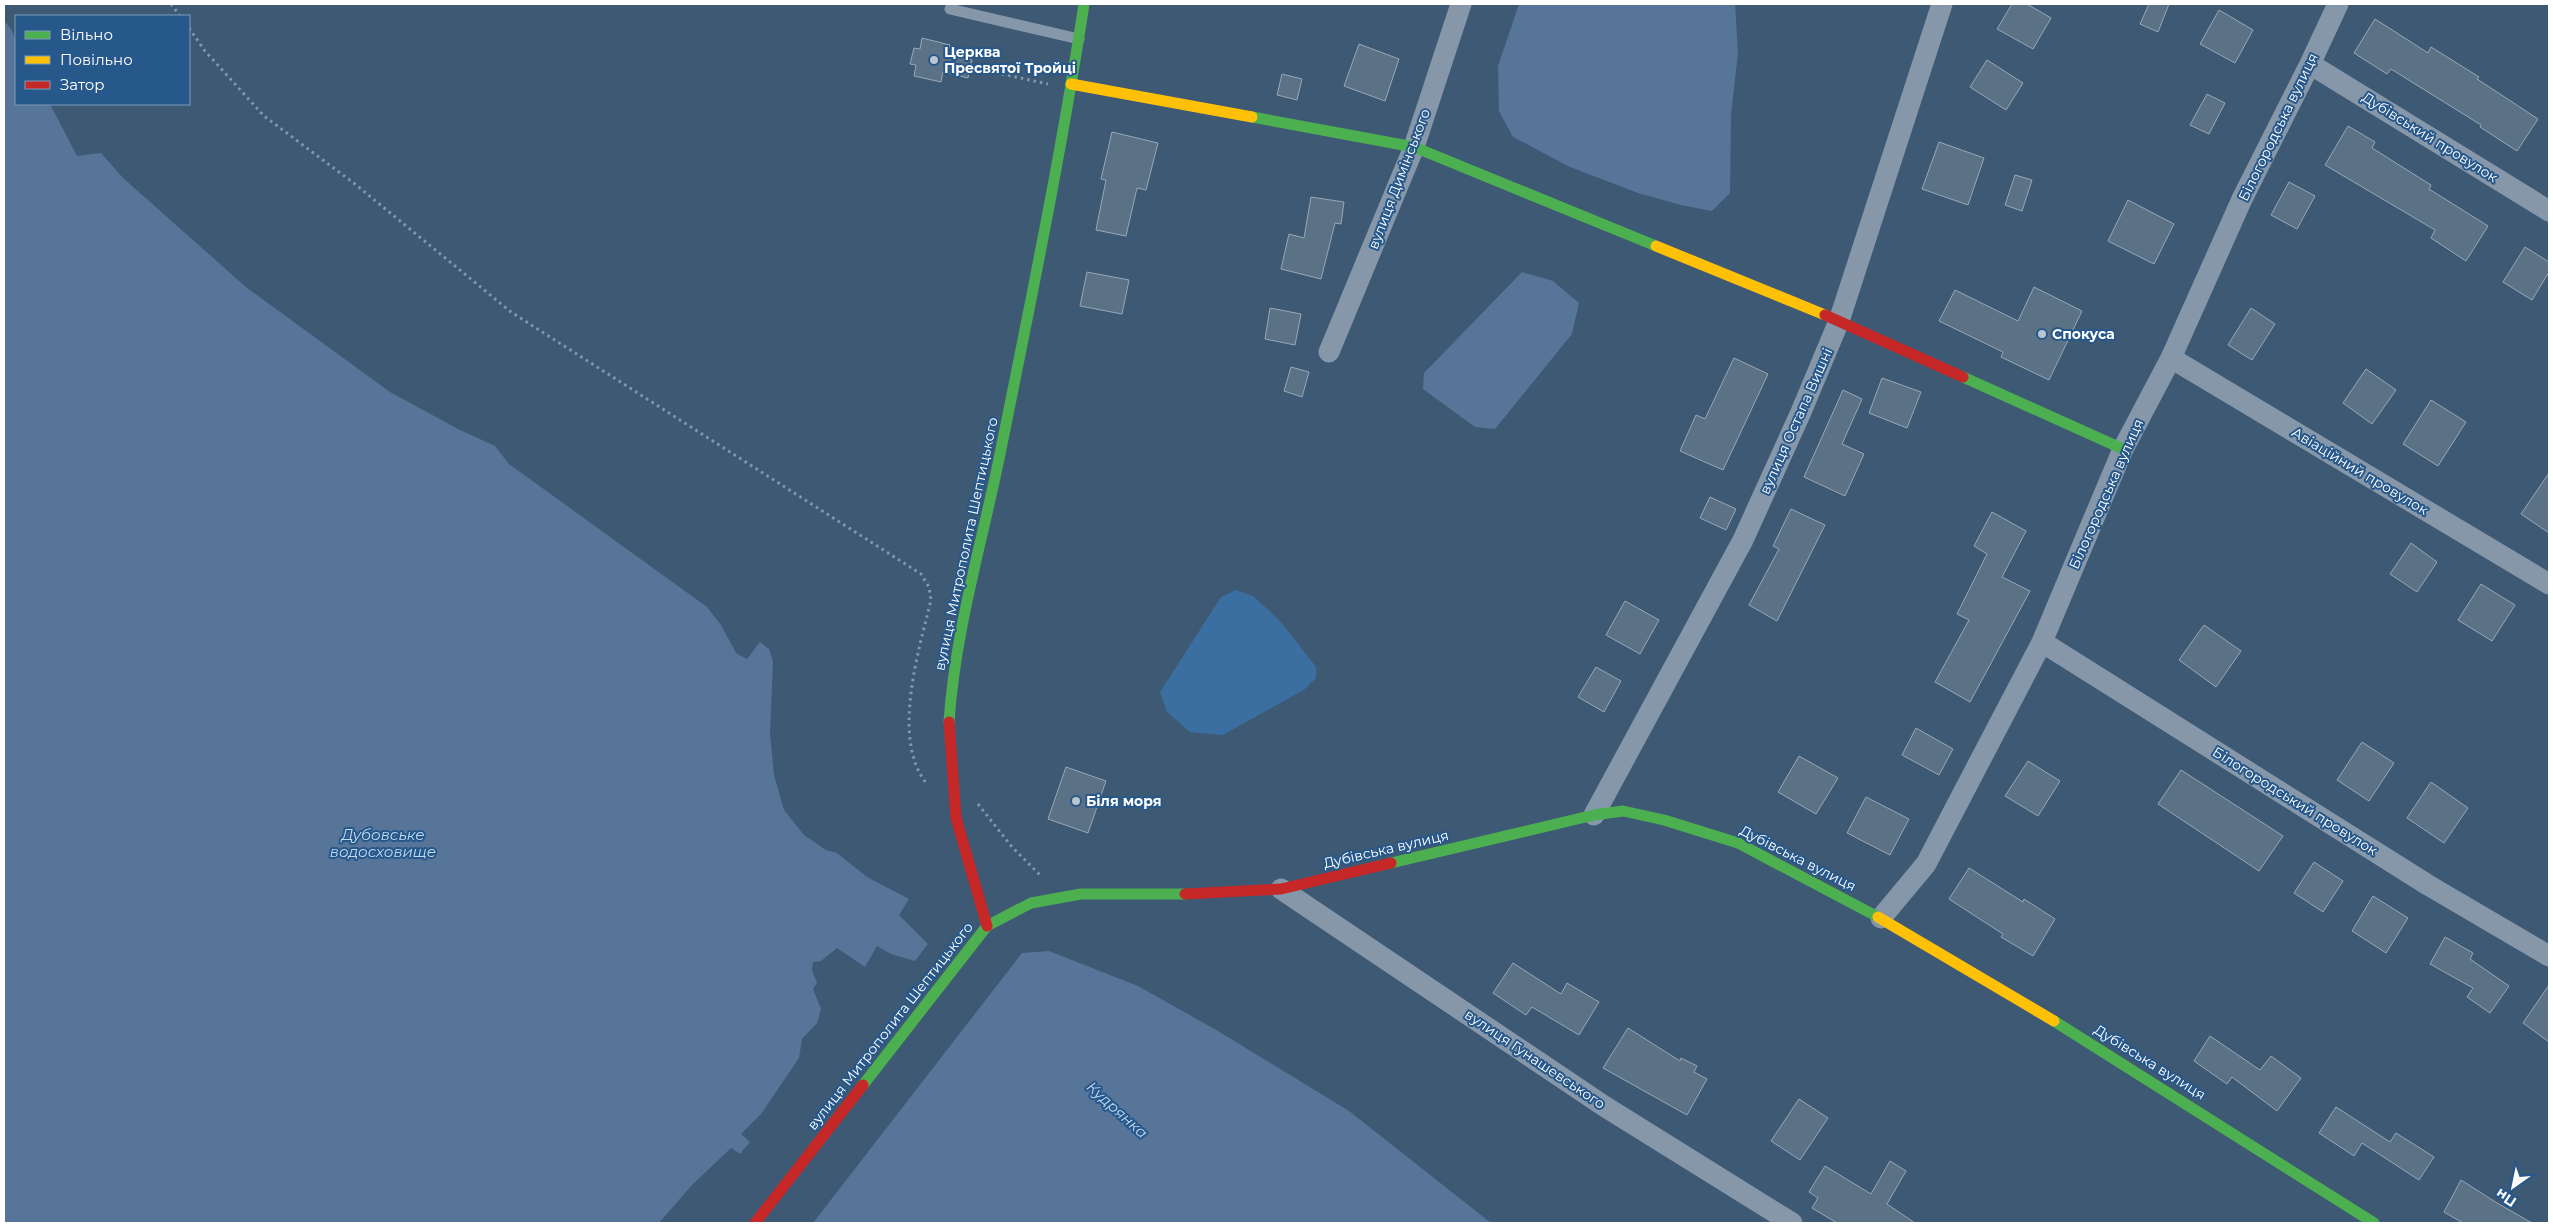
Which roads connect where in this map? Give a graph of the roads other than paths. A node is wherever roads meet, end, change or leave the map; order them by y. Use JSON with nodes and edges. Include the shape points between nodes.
{"nodes":[{"id":1,"x":1084,"y":4,"type":"edge"},
{"id":2,"x":1461,"y":4,"type":"edge"},
{"id":3,"x":1942,"y":4,"type":"edge"},
{"id":4,"x":2338,"y":4,"type":"edge"},
{"id":5,"x":950,"y":9,"type":"dead end"},
{"id":6,"x":1079,"y":39,"type":"junction"},
{"id":7,"x":2310,"y":64,"type":"junction"},
{"id":8,"x":1071,"y":86,"type":"junction"},
{"id":9,"x":1414,"y":147,"type":"junction"},
{"id":10,"x":2549,"y":211,"type":"edge"},
{"id":11,"x":1840,"y":321,"type":"junction"},
{"id":12,"x":1329,"y":352,"type":"dead end"},
{"id":13,"x":2171,"y":358,"type":"junction"},
{"id":14,"x":2123,"y":449,"type":"junction"},
{"id":15,"x":2549,"y":584,"type":"edge"},
{"id":16,"x":2042,"y":642,"type":"junction"},
{"id":17,"x":1594,"y":815,"type":"junction"},
{"id":18,"x":1281,"y":888,"type":"junction"},
{"id":19,"x":1881,"y":918,"type":"junction"},
{"id":20,"x":987,"y":926,"type":"junction"},
{"id":21,"x":2549,"y":956,"type":"edge"},
{"id":22,"x":755,"y":1223,"type":"edge"},
{"id":23,"x":1792,"y":1223,"type":"edge"},
{"id":24,"x":2374,"y":1223,"type":"edge"}],
"edges":[{"from":1,"to":6,"type":"street","name":"вулиця Митрополита Шептицького"},
{"from":2,"to":9,"type":"street","name":"вулиця Димінського"},
{"from":3,"to":11,"type":"street","name":"вулиця Остапа Вишні"},
{"from":4,"to":7,"type":"street","name":"Білогородська вулиця"},
{"from":5,"to":6,"type":"lane"},
{"from":6,"to":8,"type":"street","name":"вулиця Митрополита Шептицького"},
{"from":7,"to":10,"type":"street","name":"Дубівський провулок"},
{"from":7,"to":13,"type":"street","name":"Білогородська вулиця","via":[[2242,199]]},
{"from":8,"to":9,"type":"street"},
{"from":8,"to":20,"type":"street","name":"вулиця Митрополита Шептицького","via":[[1000,456],[955,660],[949,720],[956,818]]},
{"from":9,"to":11,"type":"street"},
{"from":9,"to":12,"type":"street","name":"вулиця Димінського"},
{"from":11,"to":14,"type":"street"},
{"from":11,"to":17,"type":"street","name":"вулиця Остапа Вишні","via":[[1743,540]]},
{"from":13,"to":14,"type":"street","name":"Білогородська вулиця"},
{"from":13,"to":15,"type":"street","name":"Авіаційний провулок"},
{"from":14,"to":16,"type":"street","name":"Білогородська вулиця"},
{"from":16,"to":19,"type":"street","name":"Білогородська вулиця","via":[[1926,864]]},
{"from":16,"to":21,"type":"street","name":"Білогородський провулок","via":[[2428,885]]},
{"from":17,"to":18,"type":"street","name":"Дубівська вулиця"},
{"from":17,"to":19,"type":"street","name":"Дубівська вулиця","via":[[1623,811],[1738,843]]},
{"from":18,"to":20,"type":"street","name":"Дубівська вулиця","via":[[1160,895],[1081,894],[1031,903]]},
{"from":18,"to":23,"type":"street","name":"вулиця Гунашевського","via":[[1604,1106]]},
{"from":19,"to":24,"type":"street","name":"Дубівська вулиця","via":[[2075,1033]]},
{"from":20,"to":22,"type":"street","name":"вулиця Митрополита Шептицького"}]}
